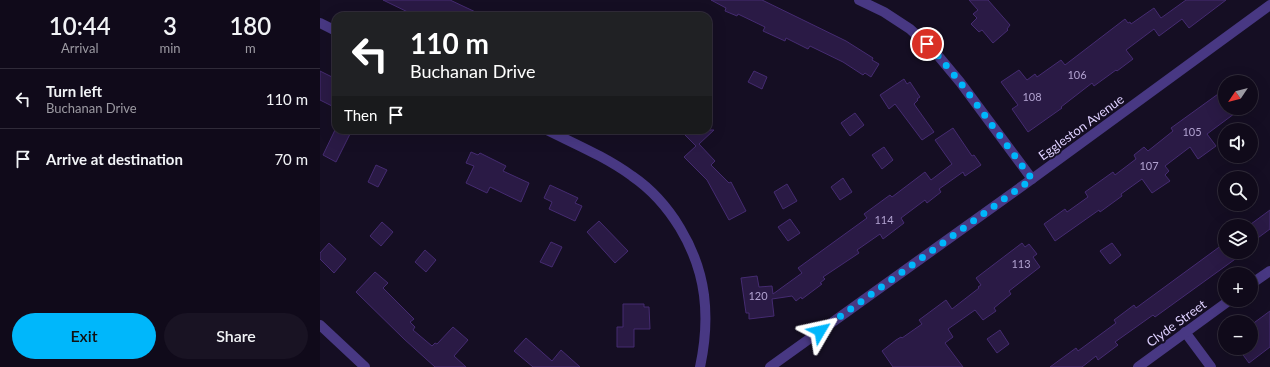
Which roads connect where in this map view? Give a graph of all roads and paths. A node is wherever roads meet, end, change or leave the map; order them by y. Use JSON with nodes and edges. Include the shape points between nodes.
{"nodes":[{"id":1,"x":859,"y":0,"type":"edge"},
{"id":2,"x":1270,"y":4,"type":"edge"},
{"id":3,"x":320,"y":23,"type":"edge"},
{"id":4,"x":332,"y":29,"type":"edge"},
{"id":5,"x":555,"y":134,"type":"edge"},
{"id":6,"x":1032,"y":179,"type":"junction"},
{"id":7,"x":1270,"y":271,"type":"edge"},
{"id":8,"x":1258,"y":279,"type":"edge"},
{"id":9,"x":1220,"y":307,"type":"edge"},
{"id":10,"x":320,"y":325,"type":"edge"},
{"id":11,"x":1185,"y":332,"type":"junction"},
{"id":12,"x":365,"y":367,"type":"edge"},
{"id":13,"x":700,"y":367,"type":"edge"},
{"id":14,"x":770,"y":367,"type":"edge"},
{"id":15,"x":1138,"y":367,"type":"edge"},
{"id":16,"x":1211,"y":367,"type":"edge"}],
"edges":[{"from":1,"to":6,"type":"street","via":[[910,29],[935,52]]},
{"from":2,"to":6,"type":"street","name":"Eggleston Avenue"},
{"from":3,"to":4,"type":"street"},
{"from":5,"to":13,"type":"street","via":[[608,160],[633,176],[670,213],[684,235],[697,263],[704,294],[706,324]]},
{"from":6,"to":14,"type":"street","name":"Eggleston Avenue"},
{"from":7,"to":8,"type":"street"},
{"from":9,"to":11,"type":"street","name":"Clyde Street"},
{"from":10,"to":12,"type":"street"},
{"from":11,"to":15,"type":"street","name":"Clyde Street"},
{"from":11,"to":16,"type":"street"}]}
